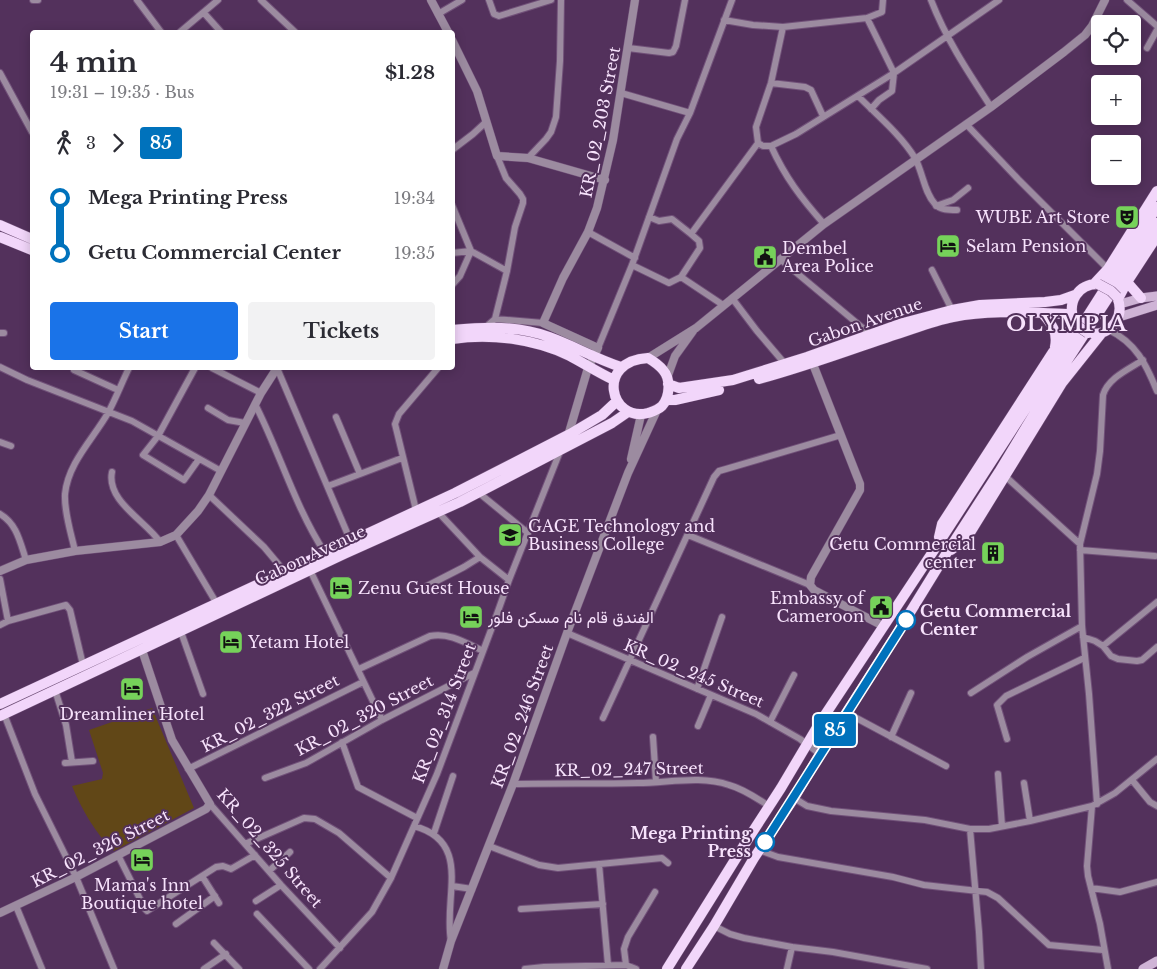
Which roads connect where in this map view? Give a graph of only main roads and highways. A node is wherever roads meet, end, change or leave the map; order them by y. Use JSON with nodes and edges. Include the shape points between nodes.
{"nodes":[{"id":1,"x":1157,"y":191,"type":"edge"},
{"id":2,"x":1157,"y":207,"type":"edge"},
{"id":3,"x":1157,"y":223,"type":"edge"},
{"id":4,"x":0,"y":225,"type":"edge"},
{"id":5,"x":1157,"y":236,"type":"edge"},
{"id":6,"x":0,"y":237,"type":"edge"},
{"id":7,"x":30,"y":238,"type":"edge"},
{"id":8,"x":30,"y":249,"type":"edge"},
{"id":9,"x":1127,"y":282,"type":"junction"},
{"id":10,"x":1094,"y":284,"type":"junction"},
{"id":11,"x":1075,"y":296,"type":"junction"},
{"id":12,"x":1157,"y":296,"type":"edge"},
{"id":13,"x":1141,"y":298,"type":"junction"},
{"id":14,"x":1118,"y":300,"type":"junction"},
{"id":15,"x":1157,"y":305,"type":"edge"},
{"id":16,"x":1042,"y":313,"type":"junction"},
{"id":17,"x":952,"y":314,"type":"junction"},
{"id":18,"x":1119,"y":317,"type":"junction"},
{"id":19,"x":1074,"y":321,"type":"junction"},
{"id":20,"x":905,"y":327,"type":"junction"},
{"id":21,"x":455,"y":329,"type":"edge"},
{"id":22,"x":1105,"y":332,"type":"junction"},
{"id":23,"x":455,"y":339,"type":"edge"},
{"id":24,"x":1053,"y":352,"type":"junction"},
{"id":25,"x":811,"y":360,"type":"junction"},
{"id":26,"x":621,"y":367,"type":"junction"},
{"id":27,"x":788,"y":368,"type":"junction"},
{"id":28,"x":614,"y":380,"type":"junction"},
{"id":29,"x":668,"y":381,"type":"junction"},
{"id":30,"x":617,"y":400,"type":"junction"},
{"id":31,"x":666,"y":400,"type":"junction"},
{"id":32,"x":628,"y":412,"type":"junction"},
{"id":33,"x":936,"y":547,"type":"junction"},
{"id":34,"x":946,"y":554,"type":"junction"},
{"id":35,"x":308,"y":566,"type":"junction"},
{"id":36,"x":35,"y":687,"type":"junction"},
{"id":37,"x":40,"y":698,"type":"junction"},
{"id":38,"x":0,"y":704,"type":"edge"},
{"id":39,"x":2,"y":715,"type":"edge"},
{"id":40,"x":1157,"y":961,"type":"edge"},
{"id":41,"x":667,"y":969,"type":"edge"},
{"id":42,"x":686,"y":969,"type":"edge"},
{"id":43,"x":1143,"y":969,"type":"edge"}],
"edges":[{"from":1,"to":10,"type":"main road","via":[[1108,268]]},
{"from":2,"to":33,"type":"main road"},
{"from":3,"to":34,"type":"main road"},
{"from":4,"to":7,"type":"main road"},
{"from":5,"to":9,"type":"main road"},
{"from":6,"to":8,"type":"main road"},
{"from":9,"to":13,"type":"main road"},
{"from":9,"to":14,"type":"main road"},
{"from":10,"to":11,"type":"main road","via":[[1081,289]]},
{"from":10,"to":14,"type":"main road","bridge":true,"via":[[1112,291]]},
{"from":11,"to":17,"type":"main road","name":"Gabon Avenue","via":[[1045,302],[980,305]]},
{"from":11,"to":19,"type":"main road","via":[[1071,308]]},
{"from":12,"to":13,"type":"main road"},
{"from":13,"to":14,"type":"main road"},
{"from":14,"to":18,"type":"main road"},
{"from":15,"to":18,"type":"main road"},
{"from":16,"to":17,"type":"main road","name":"Gabon Avenue"},
{"from":16,"to":19,"type":"main road","name":"Gabon Avenue"},
{"from":16,"to":24,"type":"main road","via":[[1057,337]]},
{"from":17,"to":20,"type":"main road","name":"Gabon Avenue"},
{"from":18,"to":22,"type":"main road"},
{"from":19,"to":22,"type":"main road","bridge":true,"via":[[1088,333]]},
{"from":19,"to":24,"type":"main road"},
{"from":20,"to":25,"type":"main road","name":"Gabon Avenue"},
{"from":20,"to":25,"type":"main road","name":"Gabon Avenue","via":[[870,334]]},
{"from":21,"to":26,"type":"main road","via":[[491,323],[528,331],[595,353]]},
{"from":22,"to":34,"type":"main road","via":[[1062,384],[968,536]]},
{"from":23,"to":28,"type":"main road","via":[[516,340],[570,356]]},
{"from":24,"to":33,"type":"main road","via":[[942,524]]},
{"from":25,"to":27,"type":"main road","name":"Gabon Avenue"},
{"from":26,"to":28,"type":"main road"},
{"from":26,"to":29,"type":"main road","via":[[629,361],[648,358],[665,371]]},
{"from":27,"to":29,"type":"main road","name":"Gabon Avenue","via":[[679,388]]},
{"from":27,"to":31,"type":"main road","name":"Gabon Avenue"},
{"from":28,"to":30,"type":"main road"},
{"from":29,"to":31,"type":"main road"},
{"from":30,"to":32,"type":"main road"},
{"from":30,"to":35,"type":"main road","name":"Gabon Avenue","via":[[602,415],[568,436],[325,553]]},
{"from":31,"to":32,"type":"main road","via":[[657,410],[641,415]]},
{"from":32,"to":35,"type":"main road","name":"Gabon Avenue","via":[[478,493]]},
{"from":33,"to":41,"type":"main road"},
{"from":34,"to":42,"type":"main road"},
{"from":35,"to":36,"type":"main road","name":"Gabon Avenue","via":[[285,572]]},
{"from":35,"to":37,"type":"main road","name":"Gabon Avenue","via":[[181,632]]},
{"from":36,"to":37,"type":"main road"},
{"from":36,"to":38,"type":"main road","name":"Gabon Avenue"},
{"from":37,"to":39,"type":"main road","name":"Gabon Avenue"},
{"from":40,"to":43,"type":"main road"}]}
